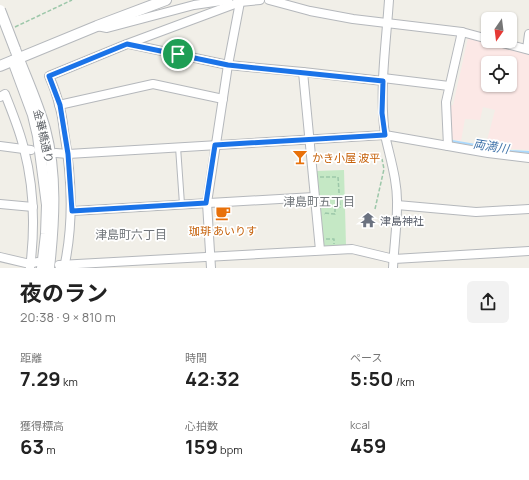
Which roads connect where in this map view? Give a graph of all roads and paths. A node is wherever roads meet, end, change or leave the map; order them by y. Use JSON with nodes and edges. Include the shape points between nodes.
{"nodes":[{"id":1,"x":72,"y":0,"type":"edge"},
{"id":2,"x":166,"y":0,"type":"edge"},
{"id":3,"x":228,"y":0,"type":"edge"},
{"id":4,"x":260,"y":0,"type":"edge"},
{"id":5,"x":269,"y":0,"type":"edge"},
{"id":6,"x":389,"y":0,"type":"edge"},
{"id":7,"x":236,"y":1,"type":"edge"},
{"id":8,"x":0,"y":10,"type":"edge"},
{"id":9,"x":388,"y":23,"type":"junction"},
{"id":10,"x":0,"y":26,"type":"edge"},
{"id":11,"x":97,"y":26,"type":"junction"},
{"id":12,"x":15,"y":27,"type":"dead end"},
{"id":13,"x":462,"y":32,"type":"junction"},
{"id":14,"x":529,"y":34,"type":"edge"},
{"id":15,"x":481,"y":37,"type":"edge"},
{"id":16,"x":127,"y":44,"type":"junction"},
{"id":17,"x":517,"y":47,"type":"edge"},
{"id":18,"x":12,"y":50,"type":"junction"},
{"id":19,"x":528,"y":50,"type":"edge"},
{"id":20,"x":16,"y":60,"type":"junction"},
{"id":21,"x":228,"y":65,"type":"junction"},
{"id":22,"x":0,"y":66,"type":"edge"},
{"id":23,"x":303,"y":72,"type":"junction"},
{"id":24,"x":383,"y":79,"type":"junction"},
{"id":25,"x":449,"y":86,"type":"junction"},
{"id":26,"x":0,"y":96,"type":"edge"},
{"id":27,"x":223,"y":99,"type":"junction"},
{"id":28,"x":60,"y":105,"type":"junction"},
{"id":29,"x":385,"y":135,"type":"junction"},
{"id":30,"x":309,"y":140,"type":"junction"},
{"id":31,"x":215,"y":145,"type":"junction"},
{"id":32,"x":0,"y":146,"type":"edge"},
{"id":33,"x":448,"y":146,"type":"junction"},
{"id":34,"x":178,"y":147,"type":"junction"},
{"id":35,"x":28,"y":149,"type":"junction"},
{"id":36,"x":56,"y":153,"type":"dead end"},
{"id":37,"x":68,"y":154,"type":"junction"},
{"id":38,"x":382,"y":156,"type":"dead end"},
{"id":39,"x":529,"y":158,"type":"edge"},
{"id":40,"x":313,"y":183,"type":"junction"},
{"id":41,"x":314,"y":197,"type":"junction"},
{"id":42,"x":206,"y":203,"type":"junction"},
{"id":43,"x":0,"y":204,"type":"edge"},
{"id":44,"x":182,"y":205,"type":"junction"},
{"id":45,"x":397,"y":205,"type":"junction"},
{"id":46,"x":33,"y":207,"type":"junction"},
{"id":47,"x":376,"y":209,"type":"dead end"},
{"id":48,"x":529,"y":209,"type":"edge"},
{"id":49,"x":72,"y":211,"type":"junction"},
{"id":50,"x":324,"y":215,"type":"dead end"},
{"id":51,"x":325,"y":233,"type":"dead end"},
{"id":52,"x":320,"y":250,"type":"junction"},
{"id":53,"x":334,"y":250,"type":"junction"},
{"id":54,"x":529,"y":251,"type":"edge"},
{"id":55,"x":0,"y":257,"type":"edge"},
{"id":56,"x":210,"y":257,"type":"junction"},
{"id":57,"x":394,"y":259,"type":"junction"},
{"id":58,"x":35,"y":266,"type":"edge"},
{"id":59,"x":63,"y":266,"type":"edge"},
{"id":60,"x":49,"y":268,"type":"edge"},
{"id":61,"x":211,"y":268,"type":"edge"},
{"id":62,"x":393,"y":268,"type":"edge"}],
"edges":[{"from":1,"to":12,"type":"path"},
{"from":2,"to":11,"type":"street"},
{"from":3,"to":11,"type":"street","via":[[194,5],[107,28]]},
{"from":4,"to":7,"type":"street"},
{"from":5,"to":9,"type":"street","via":[[310,11]]},
{"from":6,"to":9,"type":"street"},
{"from":7,"to":16,"type":"street"},
{"from":7,"to":21,"type":"street"},
{"from":8,"to":18,"type":"street","name":"金華橋通り","bridge":true},
{"from":9,"to":13,"type":"street"},
{"from":9,"to":24,"type":"street"},
{"from":10,"to":18,"type":"street","name":"金華橋通り"},
{"from":11,"to":20,"type":"street"},
{"from":13,"to":15,"type":"street"},
{"from":13,"to":25,"type":"street"},
{"from":14,"to":19,"type":"street"},
{"from":16,"to":21,"type":"street"},
{"from":16,"to":28,"type":"street","via":[[49,76]]},
{"from":17,"to":19,"type":"street"},
{"from":18,"to":20,"type":"street","name":"金華橋通り"},
{"from":20,"to":22,"type":"street"},
{"from":20,"to":58,"type":"street","name":"金華橋通り","via":[[38,136],[47,205],[46,234]]},
{"from":20,"to":60,"type":"street","name":"金華橋通り","via":[[34,94],[45,130],[51,163],[54,205]]},
{"from":21,"to":23,"type":"street"},
{"from":21,"to":27,"type":"street"},
{"from":23,"to":24,"type":"street"},
{"from":23,"to":30,"type":"street"},
{"from":24,"to":25,"type":"street"},
{"from":24,"to":29,"type":"street","via":[[382,113]]},
{"from":25,"to":33,"type":"street","via":[[446,102]]},
{"from":26,"to":35,"type":"street","via":[[5,94]]},
{"from":27,"to":28,"type":"street","via":[[153,84]]},
{"from":27,"to":31,"type":"street"},
{"from":28,"to":37,"type":"street"},
{"from":29,"to":30,"type":"street"},
{"from":29,"to":33,"type":"street"},
{"from":29,"to":45,"type":"street"},
{"from":30,"to":31,"type":"street"},
{"from":30,"to":40,"type":"street"},
{"from":31,"to":34,"type":"street"},
{"from":31,"to":42,"type":"street"},
{"from":32,"to":35,"type":"street"},
{"from":33,"to":39,"type":"street"},
{"from":34,"to":37,"type":"street"},
{"from":34,"to":44,"type":"lane"},
{"from":35,"to":46,"type":"street"},
{"from":36,"to":37,"type":"street"},
{"from":37,"to":49,"type":"street"},
{"from":38,"to":47,"type":"path","via":[[384,169]]},
{"from":40,"to":41,"type":"street"},
{"from":40,"to":50,"type":"path","via":[[318,182],[318,177],[338,177],[340,206],[335,207],[335,214]]},
{"from":41,"to":42,"type":"street"},
{"from":41,"to":52,"type":"street"},
{"from":42,"to":44,"type":"street"},
{"from":42,"to":56,"type":"street"},
{"from":43,"to":46,"type":"street"},
{"from":44,"to":49,"type":"street"},
{"from":45,"to":48,"type":"street","via":[[476,212]]},
{"from":45,"to":57,"type":"street"},
{"from":46,"to":58,"type":"street"},
{"from":49,"to":59,"type":"street"},
{"from":51,"to":53,"type":"path","via":[[325,239],[334,239]]},
{"from":52,"to":53,"type":"street"},
{"from":52,"to":56,"type":"street"},
{"from":53,"to":57,"type":"street","via":[[352,249]]},
{"from":54,"to":57,"type":"street"},
{"from":55,"to":58,"type":"street"},
{"from":56,"to":59,"type":"street"},
{"from":56,"to":61,"type":"street"},
{"from":57,"to":62,"type":"street"}]}
